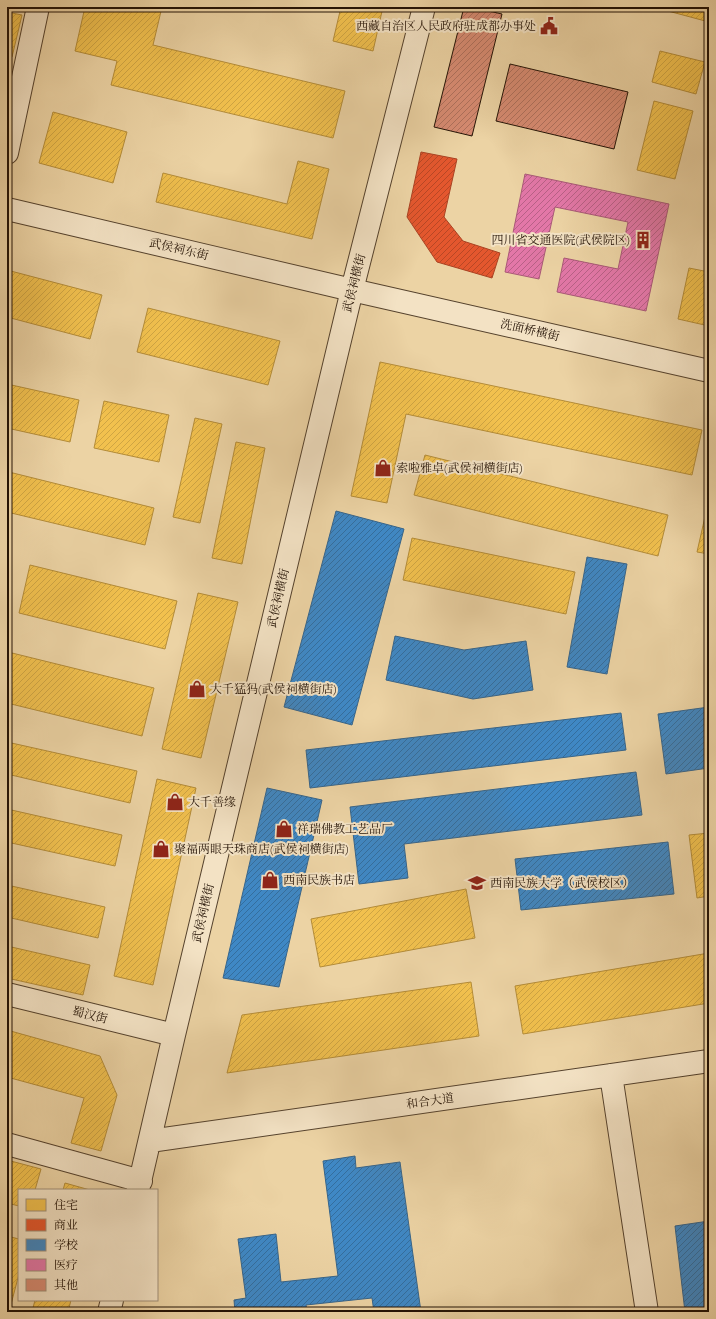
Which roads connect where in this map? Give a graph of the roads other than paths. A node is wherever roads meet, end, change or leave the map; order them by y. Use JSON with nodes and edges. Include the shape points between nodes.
{"nodes":[{"id":1,"x":38,"y":7,"type":"edge"},
{"id":2,"x":424,"y":7,"type":"edge"},
{"id":3,"x":7,"y":153,"type":"edge"},
{"id":4,"x":7,"y":209,"type":"edge"},
{"id":5,"x":352,"y":290,"type":"junction"},
{"id":6,"x":709,"y":371,"type":"edge"},
{"id":7,"x":7,"y":994,"type":"edge"},
{"id":8,"x":174,"y":1035,"type":"junction"},
{"id":9,"x":709,"y":1061,"type":"edge"},
{"id":10,"x":611,"y":1076,"type":"junction"},
{"id":11,"x":150,"y":1141,"type":"junction"},
{"id":12,"x":7,"y":1144,"type":"edge"},
{"id":13,"x":140,"y":1185,"type":"edge"},
{"id":14,"x":112,"y":1301,"type":"edge"},
{"id":15,"x":109,"y":1312,"type":"edge"},
{"id":16,"x":647,"y":1312,"type":"edge"}],
"edges":[{"from":1,"to":3,"type":"street"},
{"from":2,"to":5,"type":"street","name":"武侯祠横街"},
{"from":4,"to":5,"type":"street","name":"武侯祠东街"},
{"from":5,"to":6,"type":"street","name":"洗面桥横街"},
{"from":5,"to":8,"type":"street","name":"武侯祠横街"},
{"from":7,"to":8,"type":"street","name":"蜀汉街"},
{"from":8,"to":11,"type":"street","name":"武侯祠横街"},
{"from":9,"to":10,"type":"street","name":"和合大道"},
{"from":10,"to":11,"type":"street","name":"和合大道"},
{"from":10,"to":16,"type":"street"},
{"from":11,"to":13,"type":"street","name":"武侯祠横街"},
{"from":12,"to":13,"type":"street"},
{"from":14,"to":15,"type":"street"}]}
